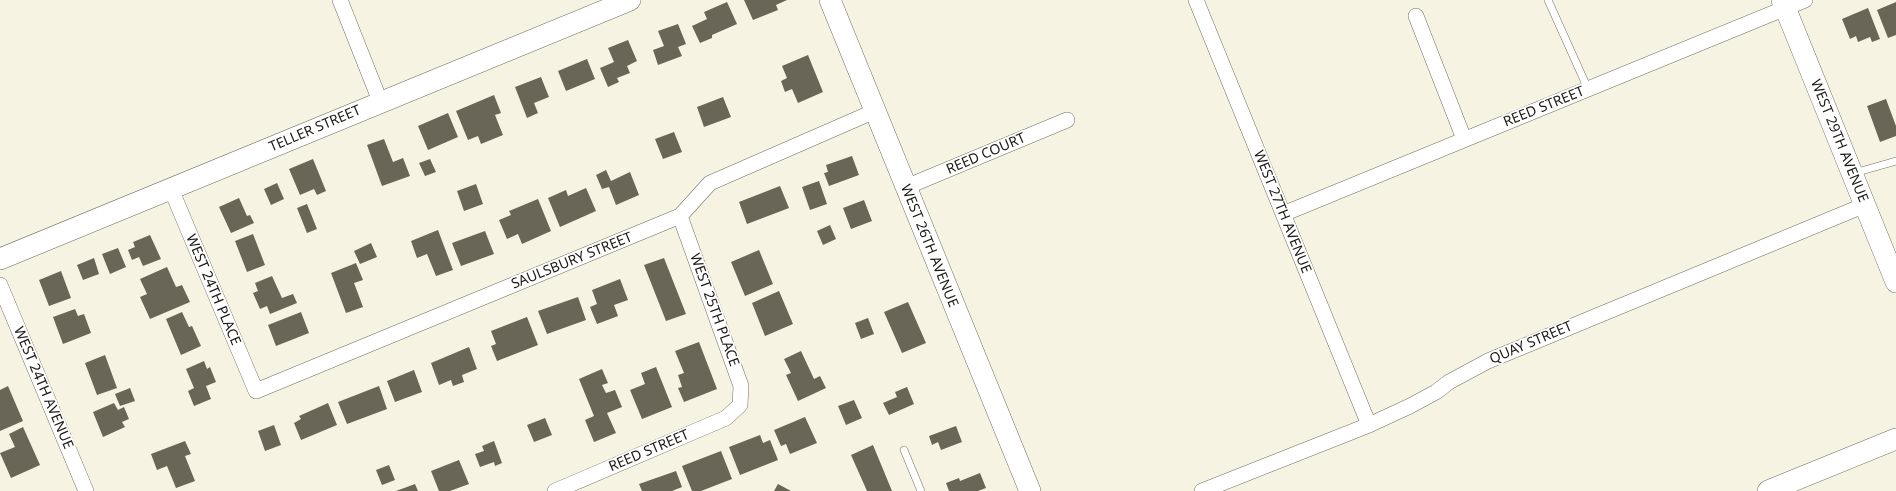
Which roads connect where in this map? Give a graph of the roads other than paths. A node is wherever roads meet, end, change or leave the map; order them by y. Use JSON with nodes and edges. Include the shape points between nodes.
{"nodes":[{"id":1,"x":340,"y":0,"type":"edge"},
{"id":2,"x":630,"y":0,"type":"edge"},
{"id":3,"x":830,"y":0,"type":"edge"},
{"id":4,"x":1196,"y":0,"type":"edge"},
{"id":5,"x":1548,"y":0,"type":"edge"},
{"id":6,"x":1805,"y":0,"type":"edge"},
{"id":7,"x":1784,"y":4,"type":"edge"},
{"id":8,"x":1416,"y":16,"type":"dead end"},
{"id":9,"x":1588,"y":89,"type":"junction"},
{"id":10,"x":380,"y":101,"type":"junction"},
{"id":11,"x":875,"y":111,"type":"junction"},
{"id":12,"x":1067,"y":120,"type":"dead end"},
{"id":13,"x":1464,"y":139,"type":"junction"},
{"id":14,"x":1896,"y":160,"type":"edge"},
{"id":15,"x":1852,"y":174,"type":"junction"},
{"id":16,"x":906,"y":187,"type":"junction"},
{"id":17,"x":171,"y":189,"type":"junction"},
{"id":18,"x":1865,"y":205,"type":"junction"},
{"id":19,"x":1283,"y":214,"type":"junction"},
{"id":20,"x":680,"y":216,"type":"junction"},
{"id":21,"x":0,"y":259,"type":"edge"},
{"id":22,"x":1896,"y":282,"type":"edge"},
{"id":23,"x":0,"y":285,"type":"edge"},
{"id":24,"x":256,"y":391,"type":"joint"},
{"id":25,"x":740,"y":406,"type":"joint"},
{"id":26,"x":1369,"y":424,"type":"junction"},
{"id":27,"x":1896,"y":439,"type":"edge"},
{"id":28,"x":904,"y":450,"type":"dead end"},
{"id":29,"x":86,"y":491,"type":"edge"},
{"id":30,"x":555,"y":491,"type":"edge"},
{"id":31,"x":921,"y":491,"type":"edge"},
{"id":32,"x":1030,"y":491,"type":"edge"},
{"id":33,"x":1202,"y":491,"type":"edge"},
{"id":34,"x":1768,"y":491,"type":"edge"}],
"edges":[{"from":1,"to":10,"type":"street"},
{"from":2,"to":10,"type":"street","name":"TELLER STREET"},
{"from":3,"to":11,"type":"street","name":"WEST 26TH AVENUE"},
{"from":4,"to":19,"type":"street","name":"WEST 27TH AVENUE"},
{"from":5,"to":9,"type":"lane"},
{"from":6,"to":7,"type":"street","name":"REED STREET"},
{"from":7,"to":9,"type":"street","name":"REED STREET"},
{"from":7,"to":15,"type":"street","name":"WEST 29TH AVENUE"},
{"from":8,"to":13,"type":"street"},
{"from":9,"to":13,"type":"street","name":"REED STREET"},
{"from":10,"to":17,"type":"street","name":"TELLER STREET"},
{"from":11,"to":16,"type":"street","name":"WEST 26TH AVENUE"},
{"from":11,"to":20,"type":"street","name":"SAULSBURY STREET","via":[[710,183]]},
{"from":12,"to":16,"type":"street","name":"REED COURT"},
{"from":13,"to":19,"type":"street","name":"REED STREET"},
{"from":14,"to":15,"type":"lane"},
{"from":15,"to":18,"type":"street","name":"WEST 29TH AVENUE"},
{"from":16,"to":32,"type":"street","name":"WEST 26TH AVENUE"},
{"from":17,"to":21,"type":"street","name":"TELLER STREET"},
{"from":17,"to":24,"type":"street","name":"WEST 24TH PLACE"},
{"from":18,"to":22,"type":"street","name":"WEST 29TH AVENUE"},
{"from":18,"to":26,"type":"street","name":"QUAY STREET","via":[[1488,361],[1410,406]]},
{"from":19,"to":26,"type":"street","name":"WEST 27TH AVENUE"},
{"from":20,"to":24,"type":"street","name":"SAULSBURY STREET"},
{"from":20,"to":25,"type":"street","name":"WEST 25TH PLACE","via":[[741,386]]},
{"from":23,"to":29,"type":"street","name":"WEST 24TH AVENUE"},
{"from":25,"to":30,"type":"street","name":"REED STREET","via":[[726,418]]},
{"from":26,"to":33,"type":"street","name":"QUAY STREET"},
{"from":27,"to":34,"type":"street"},
{"from":28,"to":31,"type":"lane"}]}
